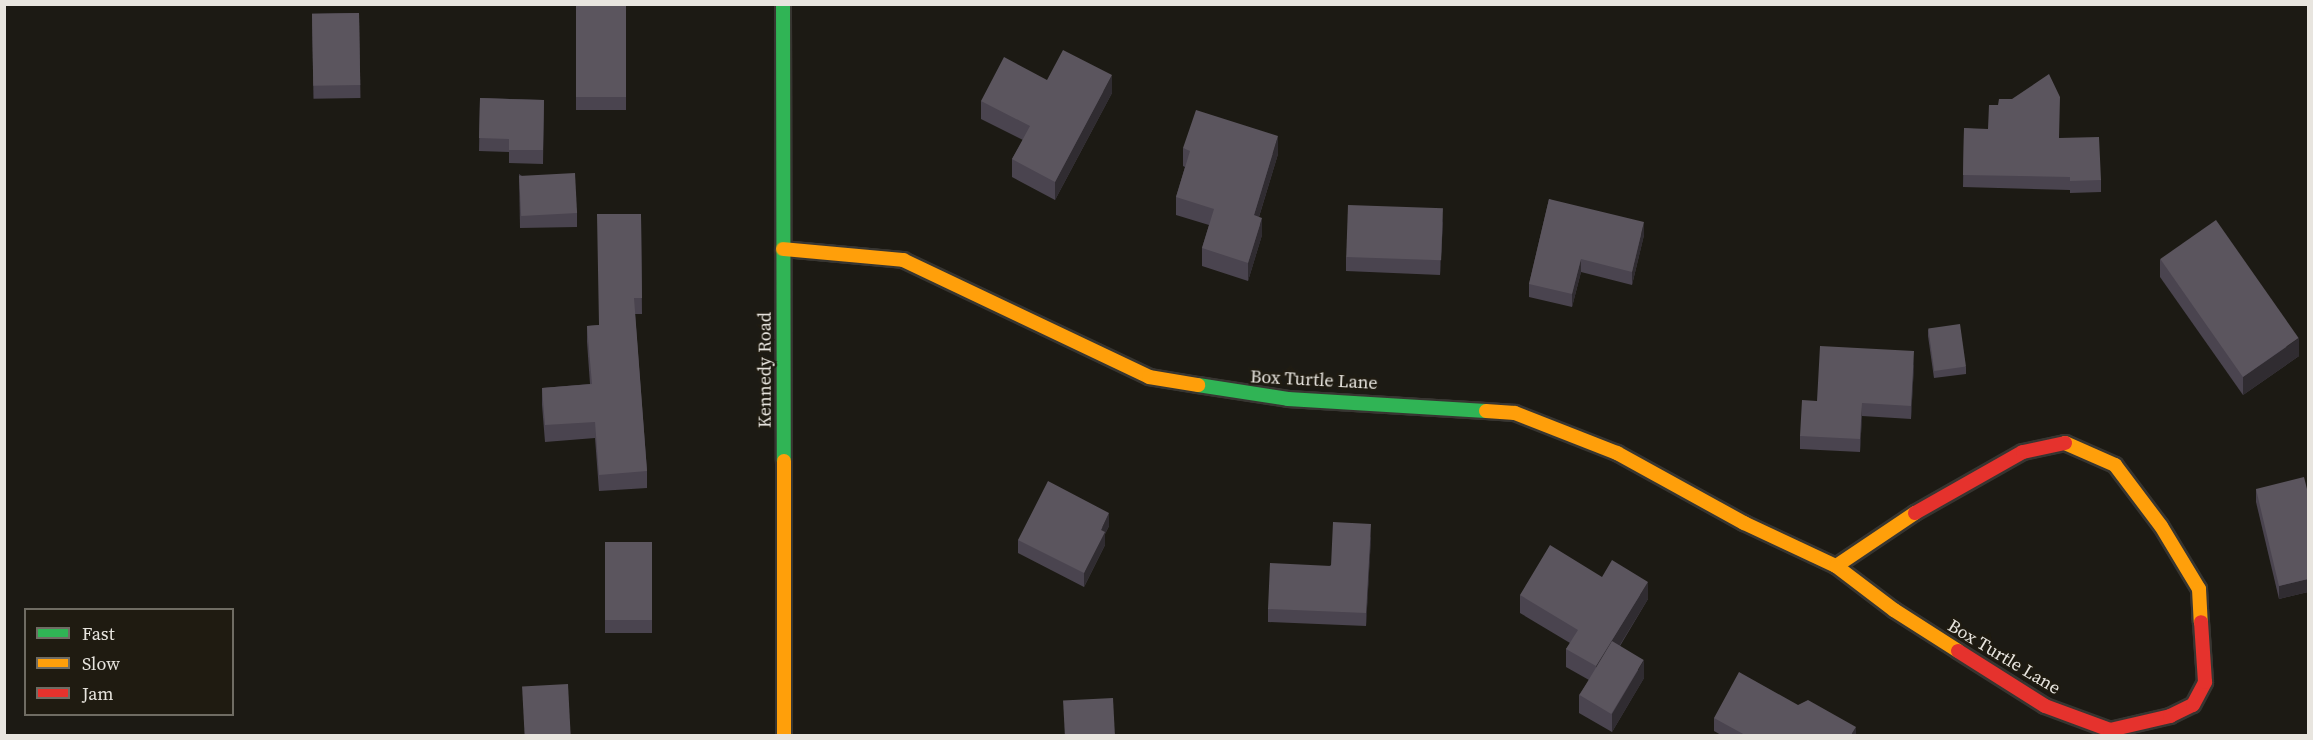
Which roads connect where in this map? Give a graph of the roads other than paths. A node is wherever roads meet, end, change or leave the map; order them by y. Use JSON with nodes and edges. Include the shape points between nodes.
{"nodes":[{"id":1,"x":783,"y":4,"type":"edge"},
{"id":2,"x":783,"y":249,"type":"junction"},
{"id":3,"x":1836,"y":566,"type":"junction"},
{"id":4,"x":784,"y":735,"type":"edge"}],
"edges":[{"from":1,"to":2,"type":"street","name":"Kennedy Road"},
{"from":2,"to":3,"type":"street","name":"Box Turtle Lane","via":[[903,260],[1149,377],[1288,399],[1515,413],[1617,453],[1744,523]]},
{"from":2,"to":4,"type":"street","name":"Kennedy Road"},
{"from":3,"to":3,"type":"street","name":"Box Turtle Lane","via":[[1894,610],[2045,706],[2110,730],[2170,716],[2193,705],[2205,682],[2199,589],[2161,526],[2115,465],[2065,443],[2023,452],[1914,513]]}]}
